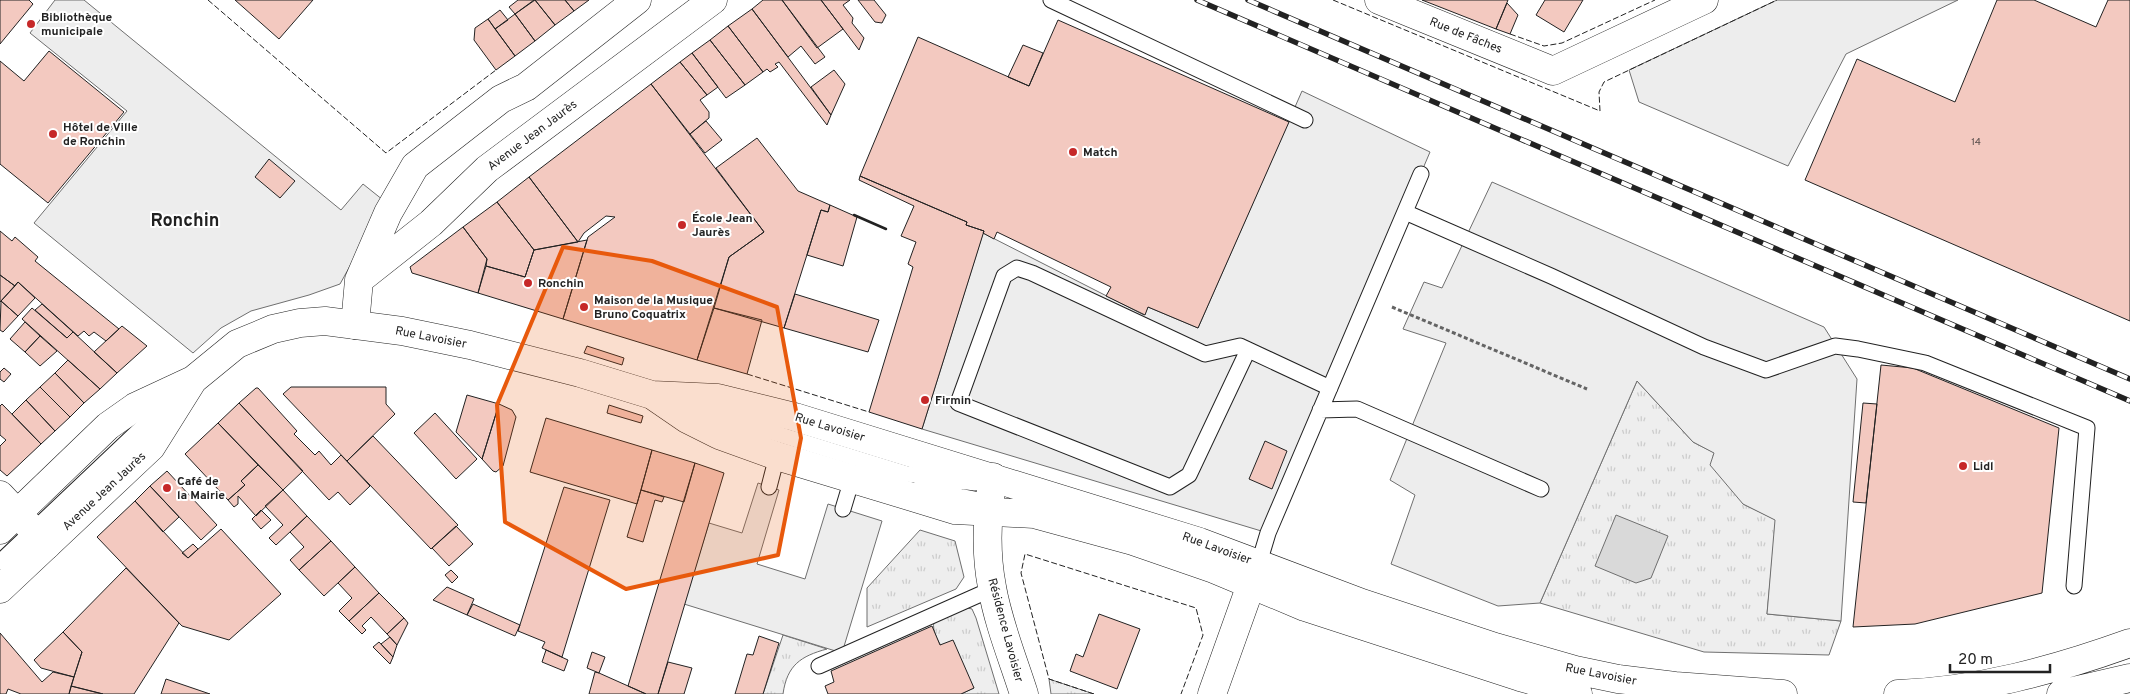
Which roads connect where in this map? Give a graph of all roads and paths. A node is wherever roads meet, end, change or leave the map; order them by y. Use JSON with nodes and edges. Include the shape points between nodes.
{"nodes":[{"id":1,"x":637,"y":0,"type":"edge"},
{"id":2,"x":713,"y":0,"type":"edge"},
{"id":3,"x":1051,"y":0,"type":"edge"},
{"id":4,"x":1379,"y":0,"type":"edge"},
{"id":5,"x":1704,"y":0,"type":"edge"},
{"id":6,"x":1306,"y":120,"type":"dead end"},
{"id":7,"x":1421,"y":174,"type":"dead end"},
{"id":8,"x":1405,"y":212,"type":"junction"},
{"id":9,"x":359,"y":280,"type":"junction"},
{"id":10,"x":1368,"y":298,"type":"junction"},
{"id":11,"x":355,"y":324,"type":"junction"},
{"id":12,"x":1248,"y":350,"type":"junction"},
{"id":13,"x":193,"y":380,"type":"junction"},
{"id":14,"x":1330,"y":388,"type":"junction"},
{"id":15,"x":1587,"y":389,"type":"dead end"},
{"id":16,"x":652,"y":394,"type":"junction"},
{"id":17,"x":1320,"y":410,"type":"junction"},
{"id":18,"x":777,"y":456,"type":"junction"},
{"id":19,"x":852,"y":479,"type":"junction"},
{"id":20,"x":769,"y":486,"type":"dead end"},
{"id":21,"x":1541,"y":489,"type":"dead end"},
{"id":22,"x":990,"y":494,"type":"junction"},
{"id":23,"x":843,"y":509,"type":"dead end"},
{"id":24,"x":20,"y":523,"type":"edge"},
{"id":25,"x":0,"y":562,"type":"edge"},
{"id":26,"x":1255,"y":574,"type":"junction"},
{"id":27,"x":2074,"y":586,"type":"dead end"},
{"id":28,"x":0,"y":589,"type":"edge"},
{"id":29,"x":992,"y":589,"type":"junction"},
{"id":30,"x":2130,"y":643,"type":"edge"},
{"id":31,"x":818,"y":666,"type":"dead end"},
{"id":32,"x":2130,"y":678,"type":"edge"},
{"id":33,"x":1024,"y":694,"type":"edge"},
{"id":34,"x":1212,"y":694,"type":"edge"},
{"id":35,"x":1578,"y":694,"type":"edge"},
{"id":36,"x":1783,"y":694,"type":"edge"},
{"id":37,"x":1898,"y":694,"type":"edge"},
{"id":38,"x":2061,"y":694,"type":"edge"}],
"edges":[{"from":1,"to":9,"type":"main road","via":[[526,87],[501,99],[415,166],[388,212]]},
{"from":2,"to":9,"type":"main road","name":"Avenue Jean Jaurès","via":[[487,169],[431,223]]},
{"from":3,"to":6,"type":"lane"},
{"from":4,"to":5,"type":"main road","name":"Rue de Fâches","via":[[1553,71]]},
{"from":7,"to":8,"type":"lane"},
{"from":8,"to":10,"type":"lane"},
{"from":8,"to":27,"type":"lane","via":[[1704,347],[1766,370],[1835,346],[1858,349],[1925,363],[2087,428]]},
{"from":9,"to":11,"type":"main road"},
{"from":10,"to":14,"type":"lane"},
{"from":10,"to":15,"type":"path"},
{"from":11,"to":13,"type":"main road","name":"Avenue Jean Jaurès","via":[[300,322],[262,332],[237,344]]},
{"from":11,"to":16,"type":"main road","name":"Rue Lavoisier","via":[[402,330],[470,345],[580,372]]},
{"from":12,"to":12,"type":"lane","via":[[1240,346],[1205,354],[1032,272],[1017,268],[1004,276],[958,404],[1170,487],[1190,475]]},
{"from":12,"to":14,"type":"lane"},
{"from":13,"to":24,"type":"main road","name":"Avenue Jean Jaurès","via":[[117,419]]},
{"from":13,"to":24,"type":"main road","name":"Avenue Jean Jaurès","via":[[150,447]]},
{"from":14,"to":17,"type":"lane"},
{"from":16,"to":18,"type":"main road","name":"Rue Lavoisier","via":[[687,419],[719,435]]},
{"from":16,"to":22,"type":"lane","via":[[907,474]]},
{"from":16,"to":22,"type":"main road","name":"Rue Lavoisier","via":[[745,403]]},
{"from":17,"to":21,"type":"lane","via":[[1357,409]]},
{"from":17,"to":26,"type":"lane","via":[[1268,533]]},
{"from":18,"to":19,"type":"main road","name":"Rue Lavoisier"},
{"from":18,"to":20,"type":"lane"},
{"from":19,"to":22,"type":"main road","name":"Rue Lavoisier","via":[[955,510]]},
{"from":19,"to":23,"type":"lane"},
{"from":22,"to":26,"type":"main road","name":"Rue Lavoisier","via":[[1034,514],[1214,569]]},
{"from":22,"to":26,"type":"main road","name":"Rue Lavoisier","via":[[1056,496],[1200,542]]},
{"from":22,"to":29,"type":"main road","name":"Résidence Lavoisier","via":[[988,559]]},
{"from":24,"to":25,"type":"lane"},
{"from":24,"to":28,"type":"main road","name":"Avenue Jean Jaurès"},
{"from":26,"to":34,"type":"main road"},
{"from":26,"to":35,"type":"main road","name":"Rue Lavoisier","via":[[1338,618]]},
{"from":26,"to":36,"type":"main road","name":"Rue Lavoisier","via":[[1372,606],[1575,670],[1675,686]]},
{"from":29,"to":31,"type":"lane"},
{"from":29,"to":33,"type":"main road","name":"Résidence Lavoisier"},
{"from":30,"to":37,"type":"main road","via":[[2055,669],[2008,680]]},
{"from":32,"to":38,"type":"main road"}]}
